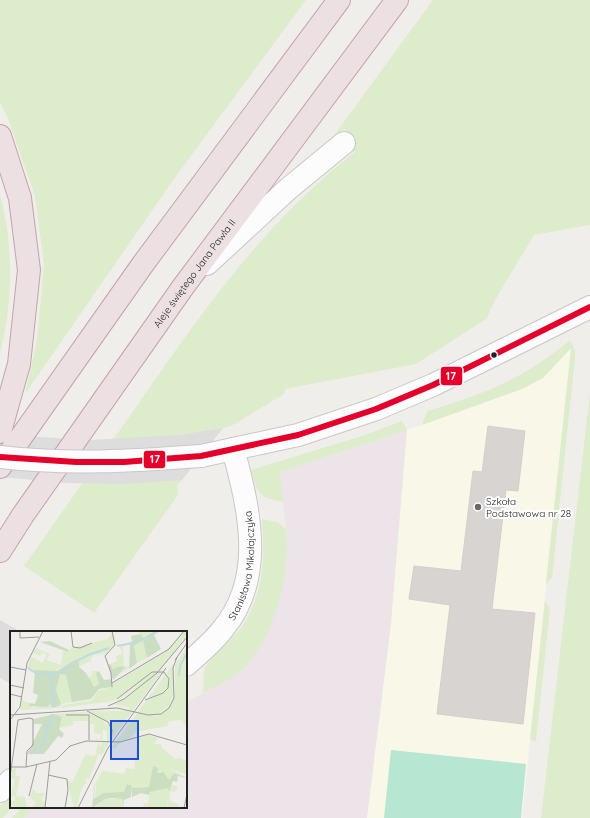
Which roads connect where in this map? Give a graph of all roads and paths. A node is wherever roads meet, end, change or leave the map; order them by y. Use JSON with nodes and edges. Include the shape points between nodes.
{"nodes":[{"id":1,"x":339,"y":0,"type":"edge"},
{"id":2,"x":396,"y":0,"type":"edge"},
{"id":3,"x":0,"y":136,"type":"edge"},
{"id":4,"x":344,"y":143,"type":"dead end"},
{"id":5,"x":183,"y":286,"type":"junction"},
{"id":6,"x":590,"y":307,"type":"edge"},
{"id":7,"x":0,"y":432,"type":"edge"},
{"id":8,"x":233,"y":449,"type":"junction"},
{"id":9,"x":0,"y":456,"type":"edge"},
{"id":10,"x":0,"y":467,"type":"edge"},
{"id":11,"x":0,"y":551,"type":"edge"},
{"id":12,"x":187,"y":664,"type":"edge"},
{"id":13,"x":10,"y":781,"type":"edge"},
{"id":14,"x":0,"y":791,"type":"edge"}],
"edges":[{"from":1,"to":10,"type":"highway","via":[[142,264]]},
{"from":2,"to":5,"type":"highway","name":"Aleje świętego Jana Pawła II"},
{"from":3,"to":7,"type":"highway","via":[[20,198],[29,270],[19,364]]},
{"from":4,"to":5,"type":"street","via":[[288,188]]},
{"from":5,"to":11,"type":"highway","name":"Aleje świętego Jana Pawła II"},
{"from":6,"to":8,"type":"street","via":[[433,385],[382,407],[298,435]]},
{"from":8,"to":9,"type":"street","bridge":true,"via":[[201,456],[124,462],[76,462]]},
{"from":8,"to":12,"type":"street","name":"Stanisława Mikołajczyka","via":[[251,536],[247,584],[238,607],[224,628]]},
{"from":13,"to":14,"type":"street"}]}
